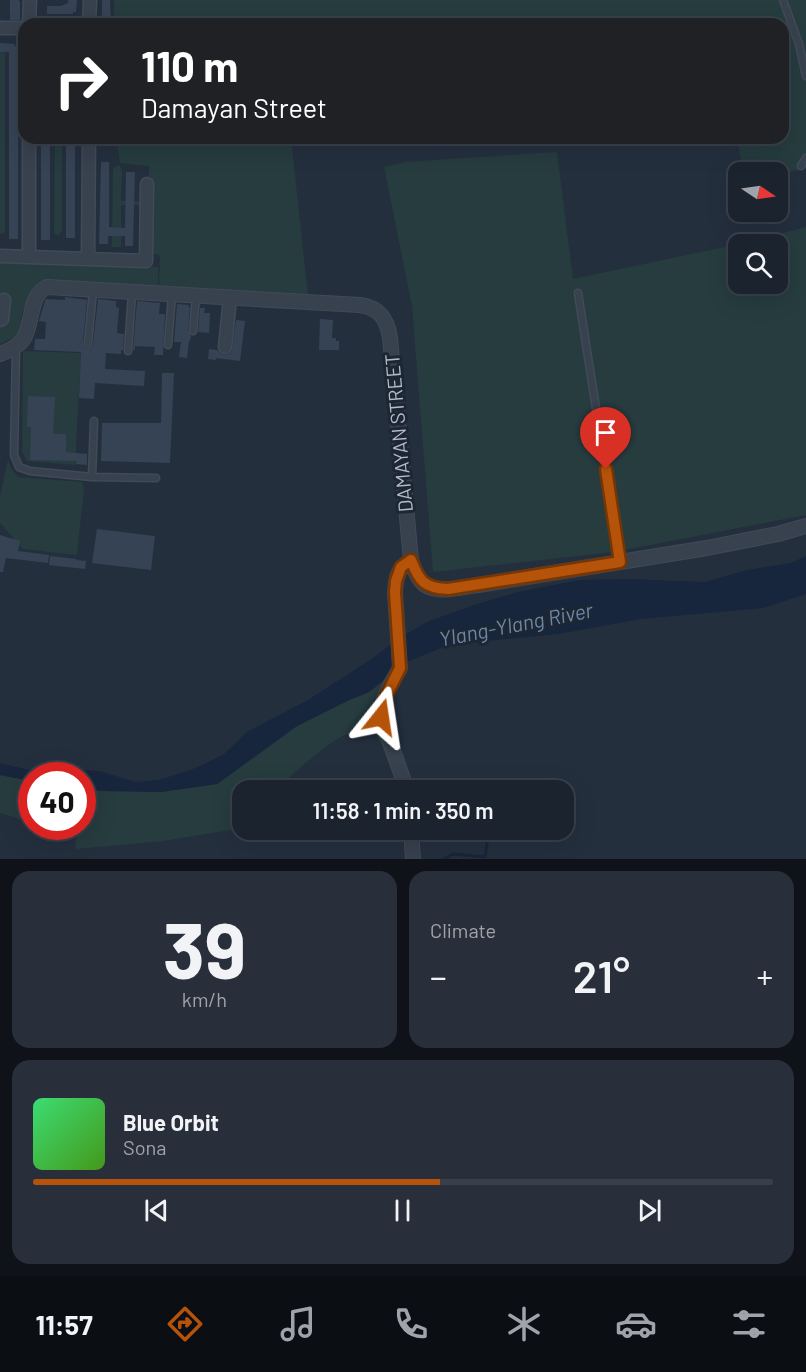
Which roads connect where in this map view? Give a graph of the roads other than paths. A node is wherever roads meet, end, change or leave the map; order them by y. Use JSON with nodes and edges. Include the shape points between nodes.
{"nodes":[{"id":1,"x":30,"y":0,"type":"edge"},
{"id":2,"x":90,"y":0,"type":"edge"},
{"id":3,"x":783,"y":0,"type":"edge"},
{"id":4,"x":29,"y":18,"type":"edge"},
{"id":5,"x":89,"y":18,"type":"edge"},
{"id":6,"x":0,"y":28,"type":"edge"},
{"id":7,"x":18,"y":28,"type":"edge"},
{"id":8,"x":806,"y":76,"type":"edge"},
{"id":9,"x":29,"y":144,"type":"edge"},
{"id":10,"x":89,"y":144,"type":"edge"},
{"id":11,"x":806,"y":158,"type":"edge"},
{"id":12,"x":801,"y":166,"type":"dead end"},
{"id":13,"x":147,"y":184,"type":"dead end"},
{"id":14,"x":0,"y":256,"type":"edge"},
{"id":15,"x":29,"y":257,"type":"junction"},
{"id":16,"x":88,"y":259,"type":"junction"},
{"id":17,"x":93,"y":290,"type":"junction"},
{"id":18,"x":132,"y":292,"type":"junction"},
{"id":19,"x":578,"y":293,"type":"dead end"},
{"id":20,"x":172,"y":295,"type":"junction"},
{"id":21,"x":196,"y":297,"type":"junction"},
{"id":22,"x":230,"y":298,"type":"junction"},
{"id":23,"x":4,"y":300,"type":"dead end"},
{"id":24,"x":0,"y":320,"type":"edge"},
{"id":25,"x":193,"y":331,"type":"dead end"},
{"id":26,"x":88,"y":343,"type":"dead end"},
{"id":27,"x":16,"y":345,"type":"junction"},
{"id":28,"x":168,"y":345,"type":"dead end"},
{"id":29,"x":225,"y":347,"type":"dead end"},
{"id":30,"x":129,"y":351,"type":"dead end"},
{"id":31,"x":0,"y":354,"type":"edge"},
{"id":32,"x":94,"y":421,"type":"dead end"},
{"id":33,"x":92,"y":477,"type":"junction"},
{"id":34,"x":156,"y":478,"type":"dead end"},
{"id":35,"x":806,"y":526,"type":"edge"},
{"id":36,"x":411,"y":560,"type":"junction"},
{"id":37,"x":620,"y":562,"type":"junction"},
{"id":38,"x":403,"y":780,"type":"edge"},
{"id":39,"x":412,"y":840,"type":"edge"},
{"id":40,"x":413,"y":859,"type":"edge"}],
"edges":[{"from":1,"to":4,"type":"street"},
{"from":2,"to":5,"type":"street"},
{"from":3,"to":8,"type":"lane"},
{"from":6,"to":7,"type":"street"},
{"from":9,"to":15,"type":"street"},
{"from":10,"to":16,"type":"street"},
{"from":11,"to":12,"type":"lane"},
{"from":13,"to":16,"type":"street","via":[[146,261]]},
{"from":14,"to":15,"type":"street"},
{"from":15,"to":16,"type":"street"},
{"from":17,"to":18,"type":"street","name":"DAMAYAN STREET"},
{"from":17,"to":26,"type":"lane"},
{"from":17,"to":27,"type":"street","name":"DAMAYAN STREET","via":[[42,290],[24,338]]},
{"from":18,"to":20,"type":"street","name":"DAMAYAN STREET"},
{"from":18,"to":30,"type":"lane"},
{"from":19,"to":37,"type":"lane"},
{"from":20,"to":21,"type":"street","name":"DAMAYAN STREET"},
{"from":20,"to":28,"type":"lane"},
{"from":21,"to":22,"type":"street","name":"DAMAYAN STREET"},
{"from":21,"to":25,"type":"lane"},
{"from":22,"to":29,"type":"street"},
{"from":22,"to":36,"type":"street","name":"DAMAYAN STREET","via":[[360,305],[374,309],[386,322]]},
{"from":23,"to":24,"type":"street"},
{"from":27,"to":31,"type":"street"},
{"from":27,"to":33,"type":"lane","via":[[14,455],[19,467]]},
{"from":32,"to":33,"type":"lane"},
{"from":33,"to":34,"type":"lane"},
{"from":35,"to":37,"type":"street","name":"DAMAYAN STREET","via":[[735,543]]},
{"from":36,"to":37,"type":"street","name":"DAMAYAN STREET","via":[[424,584],[448,589]]},
{"from":36,"to":38,"type":"street","via":[[401,567],[396,581],[400,668],[381,710]]},
{"from":39,"to":40,"type":"street"}]}
